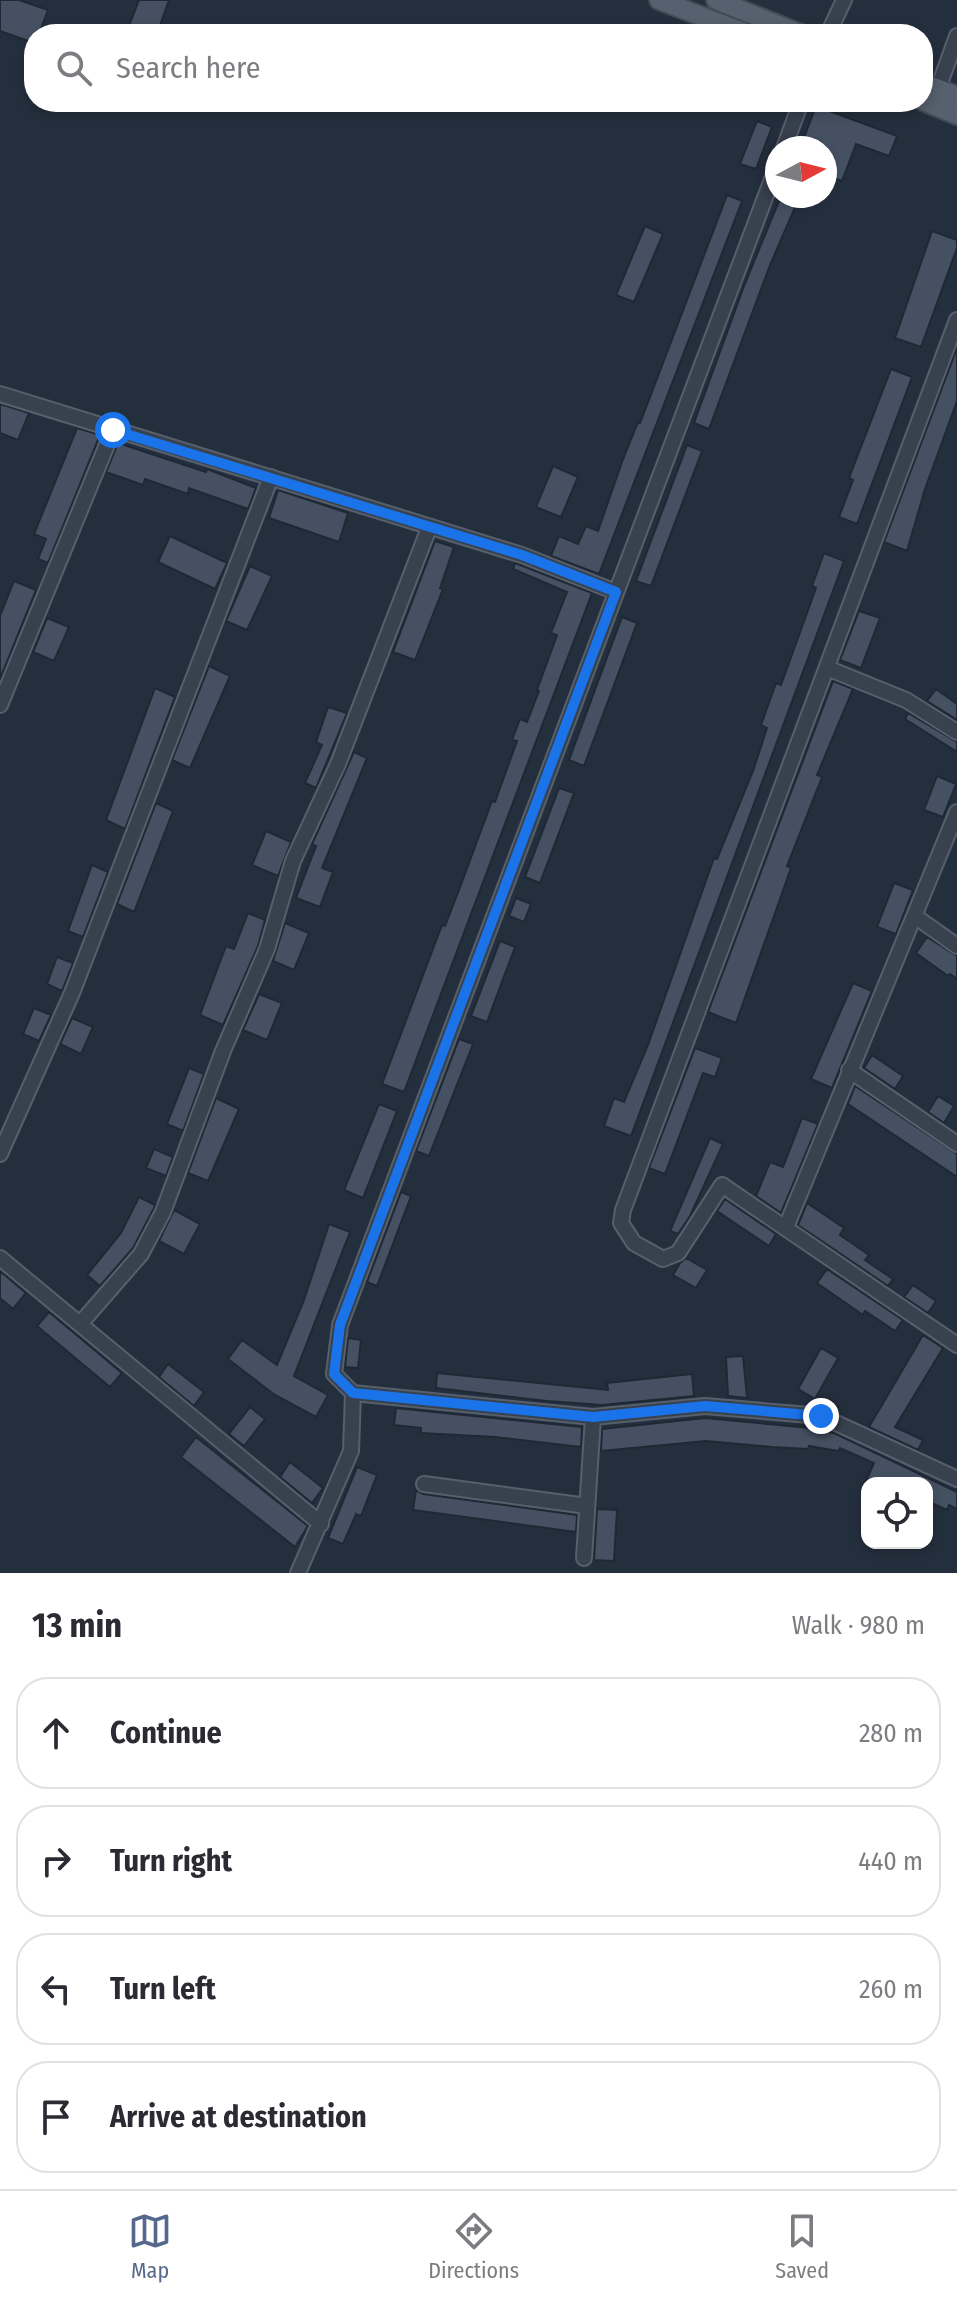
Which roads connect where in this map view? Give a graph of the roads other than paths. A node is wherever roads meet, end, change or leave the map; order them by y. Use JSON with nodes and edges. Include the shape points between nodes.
{"nodes":[{"id":1,"x":659,"y":0,"type":"edge"},
{"id":2,"x":716,"y":0,"type":"edge"},
{"id":3,"x":844,"y":0,"type":"edge"},
{"id":4,"x":748,"y":6,"type":"edge"},
{"id":5,"x":722,"y":24,"type":"edge"},
{"id":6,"x":782,"y":24,"type":"edge"},
{"id":7,"x":833,"y":24,"type":"edge"},
{"id":8,"x":956,"y":40,"type":"edge"},
{"id":9,"x":933,"y":82,"type":"edge"},
{"id":10,"x":933,"y":87,"type":"edge"},
{"id":11,"x":957,"y":96,"type":"edge"},
{"id":12,"x":933,"y":105,"type":"edge"},
{"id":13,"x":797,"y":112,"type":"edge"},
{"id":14,"x":957,"y":115,"type":"edge"},
{"id":15,"x":788,"y":136,"type":"edge"},
{"id":16,"x":765,"y":198,"type":"edge"},
{"id":17,"x":957,"y":320,"type":"edge"},
{"id":18,"x":0,"y":394,"type":"edge"},
{"id":19,"x":113,"y":430,"type":"junction"},
{"id":20,"x":271,"y":477,"type":"junction"},
{"id":21,"x":429,"y":528,"type":"junction"},
{"id":22,"x":616,"y":592,"type":"junction"},
{"id":23,"x":827,"y":668,"type":"junction"},
{"id":24,"x":0,"y":705,"type":"edge"},
{"id":25,"x":957,"y":732,"type":"edge"},
{"id":26,"x":957,"y":812,"type":"edge"},
{"id":27,"x":916,"y":917,"type":"junction"},
{"id":28,"x":957,"y":946,"type":"edge"},
{"id":29,"x":849,"y":1070,"type":"junction"},
{"id":30,"x":957,"y":1144,"type":"edge"},
{"id":31,"x":0,"y":1154,"type":"edge"},
{"id":32,"x":786,"y":1227,"type":"junction"},
{"id":33,"x":0,"y":1258,"type":"edge"},
{"id":34,"x":80,"y":1324,"type":"junction"},
{"id":35,"x":957,"y":1345,"type":"edge"},
{"id":36,"x":353,"y":1393,"type":"junction"},
{"id":37,"x":593,"y":1417,"type":"junction"},
{"id":38,"x":957,"y":1479,"type":"edge"},
{"id":39,"x":424,"y":1484,"type":"dead end"},
{"id":40,"x":587,"y":1506,"type":"junction"},
{"id":41,"x":321,"y":1524,"type":"junction"},
{"id":42,"x":584,"y":1558,"type":"dead end"},
{"id":43,"x":298,"y":1573,"type":"edge"}],
"edges":[{"from":1,"to":5,"type":"main road"},
{"from":2,"to":4,"type":"main road"},
{"from":3,"to":7,"type":"street"},
{"from":4,"to":6,"type":"main road"},
{"from":8,"to":9,"type":"street"},
{"from":10,"to":11,"type":"main road"},
{"from":12,"to":14,"type":"main road"},
{"from":13,"to":15,"type":"street"},
{"from":16,"to":22,"type":"street"},
{"from":17,"to":23,"type":"street"},
{"from":18,"to":19,"type":"street"},
{"from":19,"to":20,"type":"street"},
{"from":19,"to":24,"type":"street"},
{"from":20,"to":21,"type":"street"},
{"from":20,"to":31,"type":"street","via":[[72,993]]},
{"from":21,"to":22,"type":"street","via":[[522,555]]},
{"from":21,"to":34,"type":"street","via":[[338,764],[293,861],[267,949],[163,1212],[141,1254]]},
{"from":22,"to":36,"type":"street","via":[[340,1325],[334,1374]]},
{"from":23,"to":25,"type":"street","via":[[906,700]]},
{"from":23,"to":32,"type":"street","via":[[621,1223],[634,1243],[663,1259],[678,1253],[722,1185]]},
{"from":26,"to":27,"type":"street"},
{"from":27,"to":28,"type":"street"},
{"from":27,"to":29,"type":"street"},
{"from":29,"to":30,"type":"street"},
{"from":29,"to":32,"type":"street"},
{"from":32,"to":35,"type":"street"},
{"from":33,"to":34,"type":"street"},
{"from":34,"to":41,"type":"street"},
{"from":36,"to":37,"type":"street"},
{"from":36,"to":41,"type":"street","via":[[351,1451]]},
{"from":37,"to":38,"type":"street","via":[[705,1406],[821,1416]]},
{"from":37,"to":40,"type":"street"},
{"from":39,"to":40,"type":"street"},
{"from":40,"to":42,"type":"street"},
{"from":41,"to":43,"type":"street"}]}
